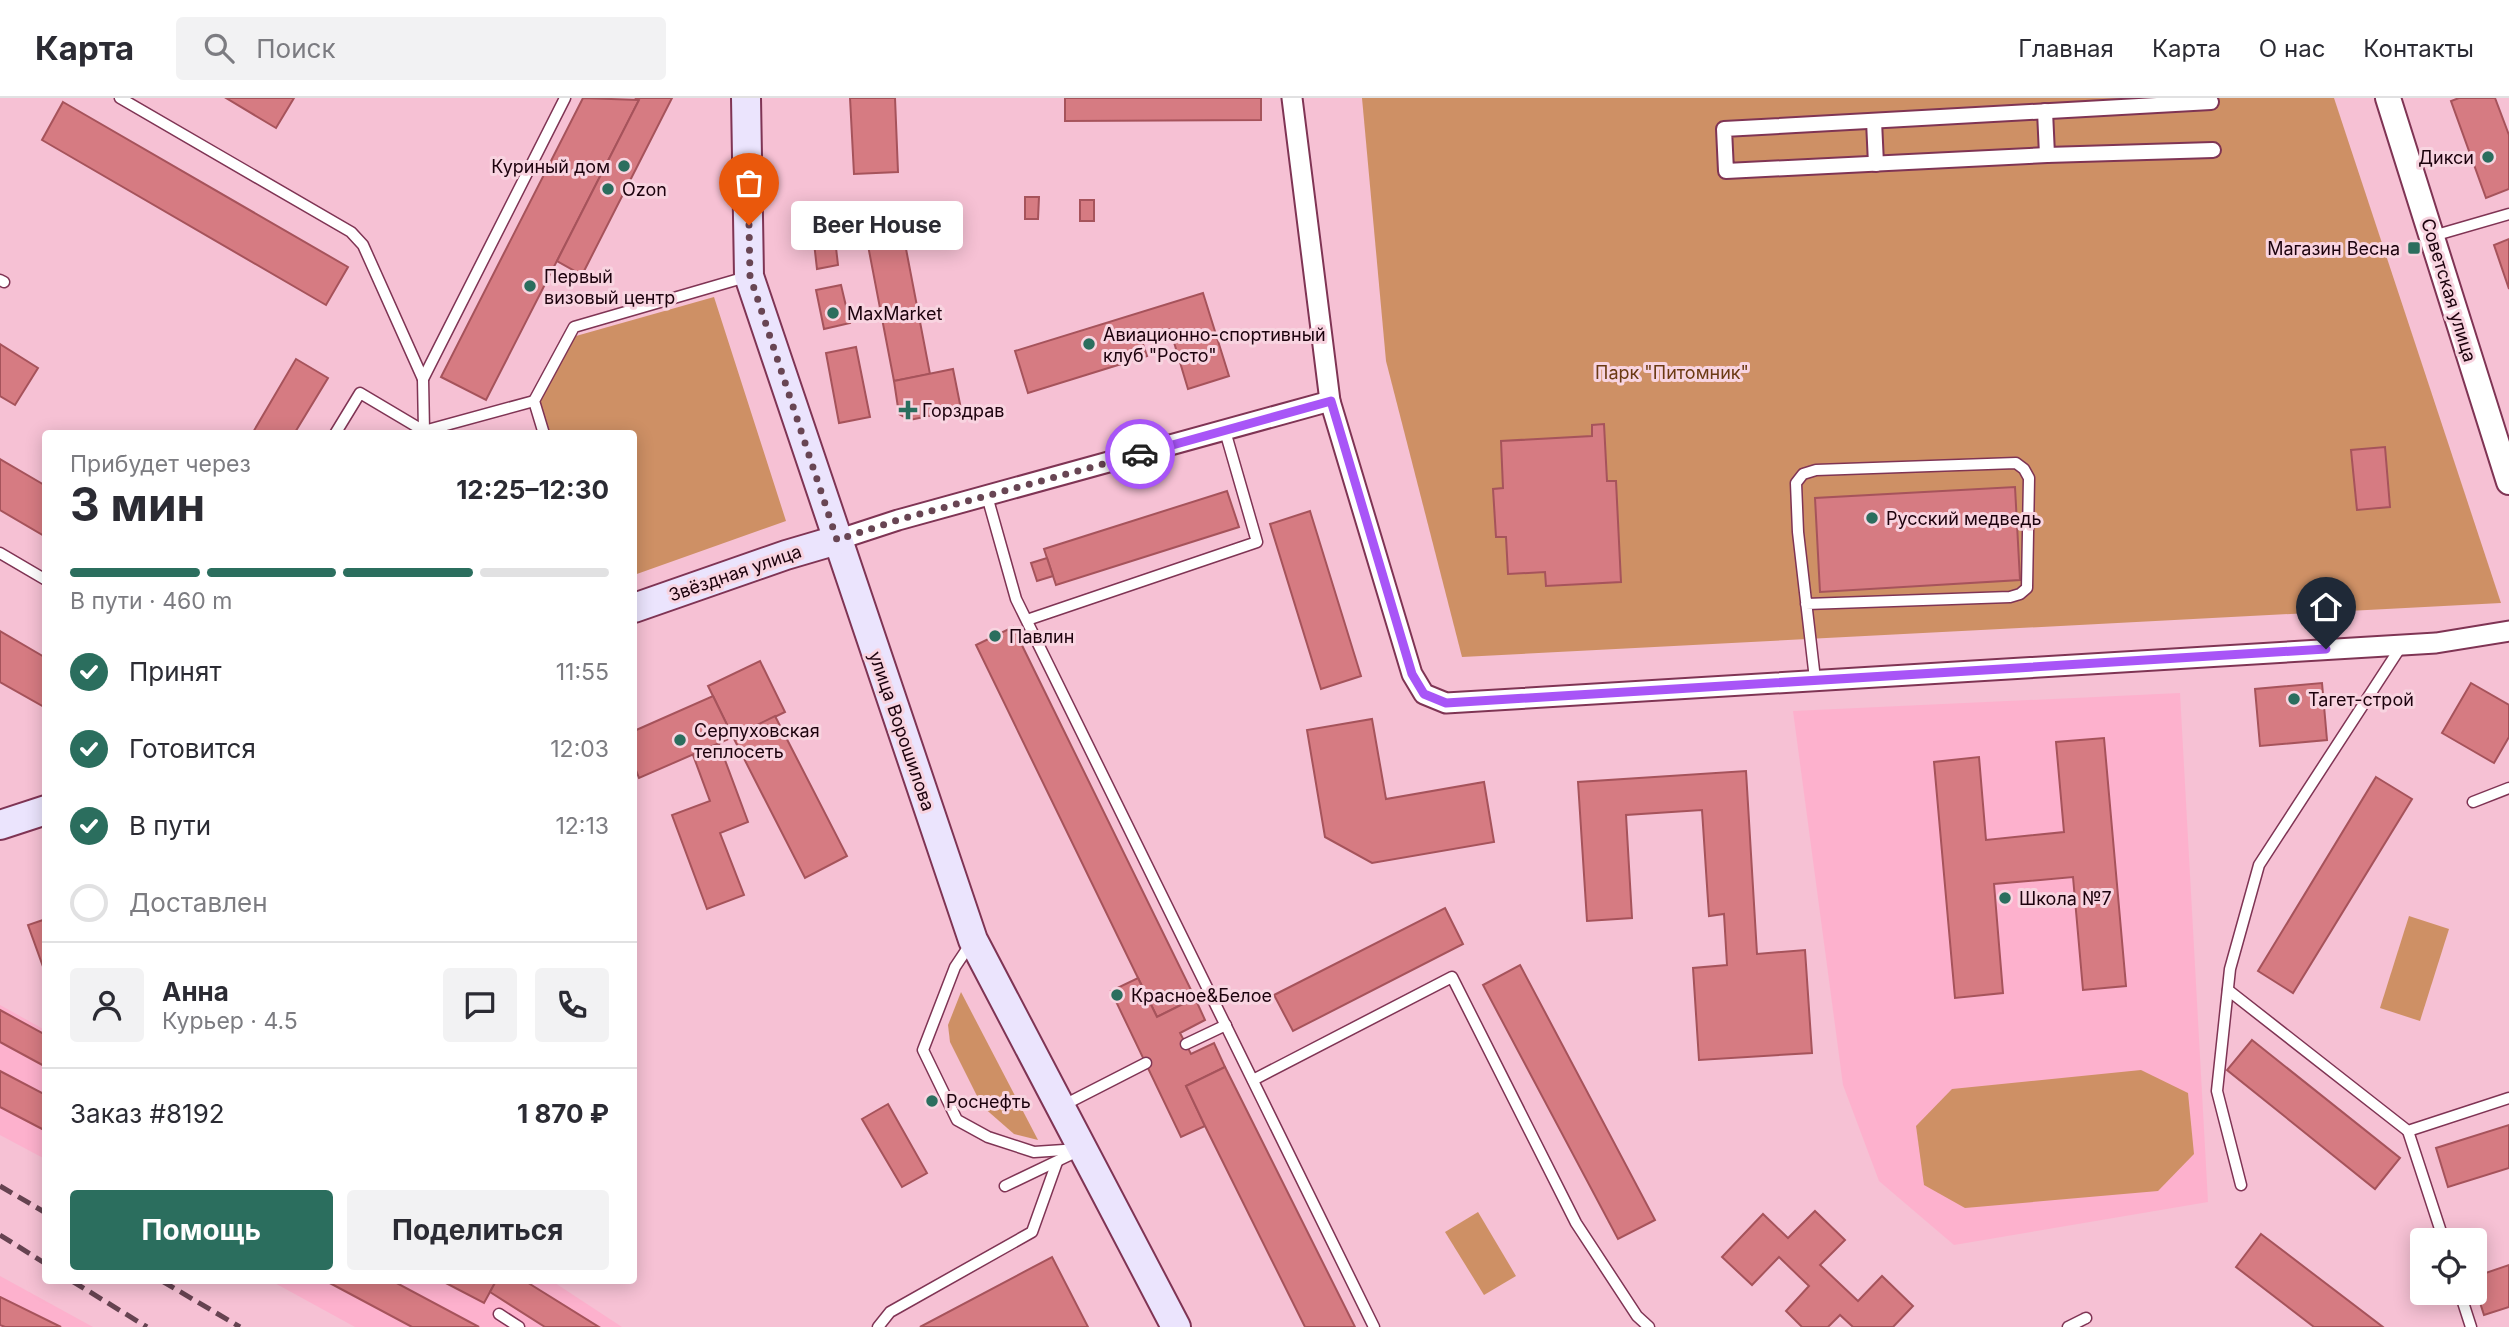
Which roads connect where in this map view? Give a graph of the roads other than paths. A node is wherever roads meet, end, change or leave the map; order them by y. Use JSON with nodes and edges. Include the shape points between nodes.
{"nodes":[{"id":1,"x":120,"y":98,"type":"edge"},
{"id":2,"x":565,"y":98,"type":"edge"},
{"id":3,"x":746,"y":98,"type":"edge"},
{"id":4,"x":1292,"y":98,"type":"edge"},
{"id":5,"x":2392,"y":99,"type":"edge"},
{"id":6,"x":2211,"y":102,"type":"dead end"},
{"id":7,"x":2045,"y":111,"type":"junction"},
{"id":8,"x":1874,"y":121,"type":"junction"},
{"id":9,"x":2213,"y":150,"type":"dead end"},
{"id":10,"x":2048,"y":155,"type":"junction"},
{"id":11,"x":1876,"y":164,"type":"junction"},
{"id":12,"x":2509,"y":214,"type":"edge"},
{"id":13,"x":2432,"y":236,"type":"junction"},
{"id":14,"x":750,"y":276,"type":"junction"},
{"id":15,"x":423,"y":379,"type":"junction"},
{"id":16,"x":534,"y":401,"type":"junction"},
{"id":17,"x":1331,"y":401,"type":"junction"},
{"id":18,"x":337,"y":430,"type":"edge"},
{"id":19,"x":420,"y":430,"type":"edge"},
{"id":20,"x":425,"y":430,"type":"edge"},
{"id":21,"x":435,"y":430,"type":"edge"},
{"id":22,"x":543,"y":430,"type":"edge"},
{"id":23,"x":1225,"y":431,"type":"junction"},
{"id":24,"x":2509,"y":482,"type":"edge"},
{"id":25,"x":987,"y":496,"type":"junction"},
{"id":26,"x":837,"y":540,"type":"junction"},
{"id":27,"x":0,"y":553,"type":"edge"},
{"id":28,"x":42,"y":578,"type":"edge"},
{"id":29,"x":1806,"y":604,"type":"junction"},
{"id":30,"x":637,"y":607,"type":"edge"},
{"id":31,"x":1027,"y":620,"type":"junction"},
{"id":32,"x":2509,"y":631,"type":"edge"},
{"id":33,"x":2402,"y":645,"type":"junction"},
{"id":34,"x":1815,"y":679,"type":"junction"},
{"id":35,"x":2509,"y":788,"type":"edge"},
{"id":36,"x":2473,"y":802,"type":"dead end"},
{"id":37,"x":42,"y":811,"type":"edge"},
{"id":38,"x":0,"y":825,"type":"edge"},
{"id":39,"x":973,"y":940,"type":"junction"},
{"id":40,"x":2228,"y":990,"type":"junction"},
{"id":41,"x":1226,"y":1025,"type":"junction"},
{"id":42,"x":1186,"y":1044,"type":"dead end"},
{"id":43,"x":1146,"y":1063,"type":"dead end"},
{"id":44,"x":1253,"y":1080,"type":"junction"},
{"id":45,"x":2509,"y":1098,"type":"edge"},
{"id":46,"x":1060,"y":1107,"type":"junction"},
{"id":47,"x":2408,"y":1131,"type":"junction"},
{"id":48,"x":1083,"y":1149,"type":"junction"},
{"id":49,"x":1057,"y":1162,"type":"junction"},
{"id":50,"x":2241,"y":1185,"type":"dead end"},
{"id":51,"x":1005,"y":1186,"type":"dead end"},
{"id":52,"x":2440,"y":1228,"type":"edge"},
{"id":53,"x":2464,"y":1305,"type":"edge"},
{"id":54,"x":499,"y":1314,"type":"dead end"},
{"id":55,"x":2086,"y":1318,"type":"dead end"},
{"id":56,"x":519,"y":1327,"type":"edge"},
{"id":57,"x":878,"y":1327,"type":"edge"},
{"id":58,"x":1176,"y":1327,"type":"edge"},
{"id":59,"x":1374,"y":1327,"type":"edge"},
{"id":60,"x":1649,"y":1327,"type":"edge"},
{"id":61,"x":2068,"y":1327,"type":"edge"},
{"id":62,"x":2471,"y":1327,"type":"edge"}],
"edges":[{"from":1,"to":15,"type":"lane","via":[[351,232],[363,245]]},
{"from":2,"to":15,"type":"lane"},
{"from":3,"to":14,"type":"main road","name":"улица Ворошилова"},
{"from":4,"to":17,"type":"street"},
{"from":5,"to":13,"type":"street","name":"Советская улица"},
{"from":6,"to":7,"type":"street"},
{"from":7,"to":8,"type":"street"},
{"from":7,"to":10,"type":"street"},
{"from":8,"to":11,"type":"street"},
{"from":8,"to":11,"type":"street","via":[[1724,129],[1726,172]]},
{"from":9,"to":10,"type":"street"},
{"from":10,"to":11,"type":"street"},
{"from":12,"to":13,"type":"lane"},
{"from":13,"to":24,"type":"street","name":"Советская улица"},
{"from":14,"to":16,"type":"lane","via":[[574,327]]},
{"from":14,"to":26,"type":"main road","name":"улица Ворошилова"},
{"from":15,"to":20,"type":"lane"},
{"from":16,"to":21,"type":"lane"},
{"from":16,"to":22,"type":"lane"},
{"from":17,"to":23,"type":"street"},
{"from":17,"to":34,"type":"street","via":[[1412,674],[1424,694],[1446,703]]},
{"from":18,"to":19,"type":"lane","via":[[360,393]]},
{"from":23,"to":25,"type":"street"},
{"from":23,"to":31,"type":"lane","via":[[1257,542]]},
{"from":25,"to":26,"type":"street"},
{"from":25,"to":31,"type":"lane","via":[[1016,599]]},
{"from":26,"to":30,"type":"main road","name":"Звёздная улица"},
{"from":26,"to":39,"type":"main road","name":"улица Ворошилова"},
{"from":27,"to":28,"type":"lane"},
{"from":29,"to":29,"type":"lane","via":[[1796,483],[1803,474],[2016,463],[2024,469],[2029,478],[2027,588],[2020,594]]},
{"from":29,"to":34,"type":"lane"},
{"from":31,"to":41,"type":"lane"},
{"from":32,"to":33,"type":"street"},
{"from":33,"to":34,"type":"street"},
{"from":33,"to":40,"type":"lane","via":[[2259,865]]},
{"from":35,"to":36,"type":"lane"},
{"from":37,"to":38,"type":"main road"},
{"from":39,"to":46,"type":"main road","name":"улица Ворошилова"},
{"from":39,"to":48,"type":"lane","via":[[955,967],[923,1050],[957,1120],[988,1138],[1034,1152]]},
{"from":40,"to":47,"type":"lane"},
{"from":40,"to":50,"type":"lane","via":[[2217,1091]]},
{"from":41,"to":42,"type":"lane"},
{"from":41,"to":44,"type":"lane"},
{"from":43,"to":46,"type":"lane"},
{"from":44,"to":59,"type":"lane"},
{"from":44,"to":60,"type":"lane","via":[[1452,977],[1576,1223],[1637,1316]]},
{"from":45,"to":47,"type":"lane"},
{"from":46,"to":48,"type":"main road","name":"улица Ворошилова"},
{"from":47,"to":52,"type":"lane"},
{"from":48,"to":49,"type":"lane"},
{"from":48,"to":58,"type":"main road","name":"улица Ворошилова"},
{"from":49,"to":51,"type":"lane"},
{"from":49,"to":57,"type":"lane","via":[[1032,1232],[890,1312]]},
{"from":53,"to":62,"type":"lane"},
{"from":54,"to":56,"type":"lane"},
{"from":55,"to":61,"type":"lane"}]}
